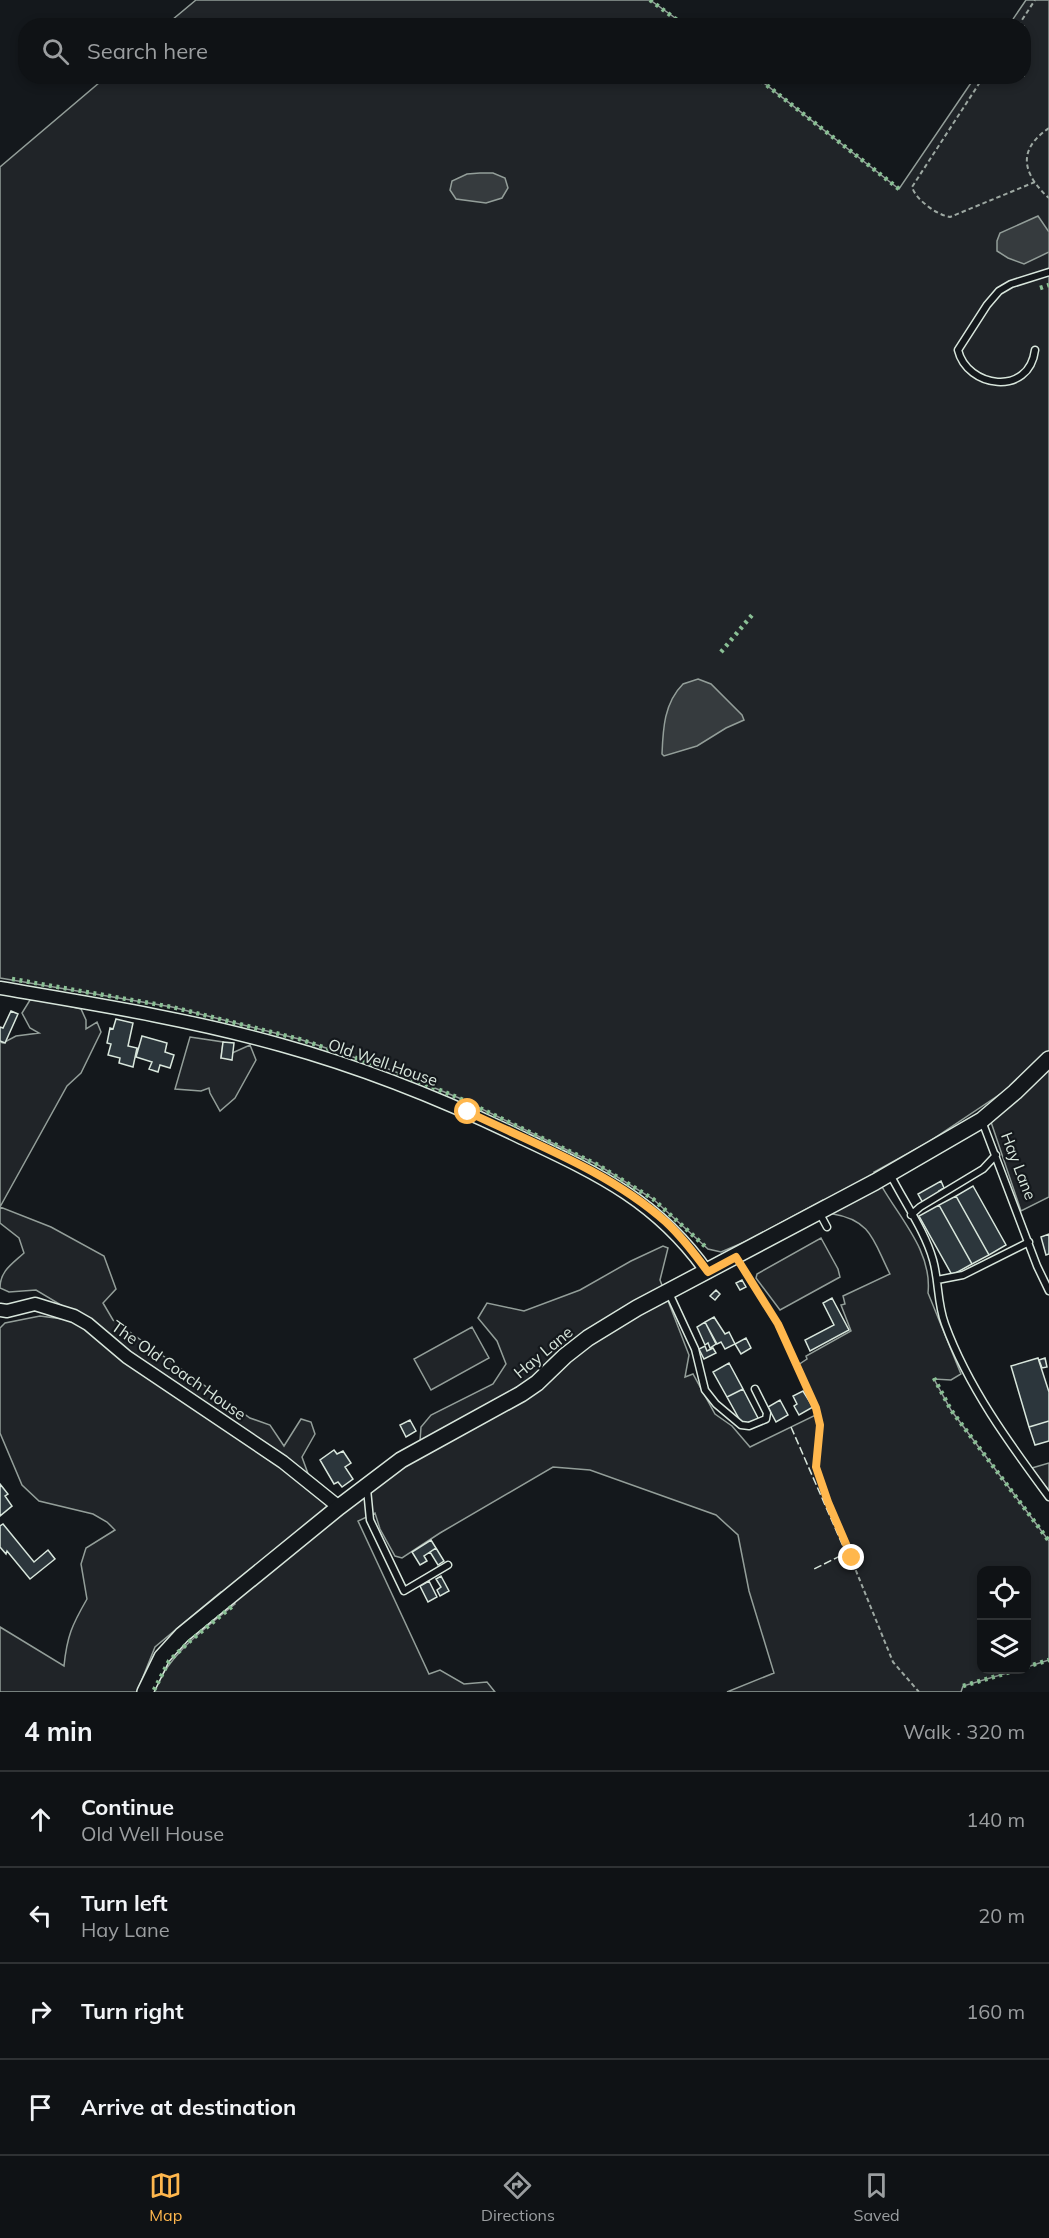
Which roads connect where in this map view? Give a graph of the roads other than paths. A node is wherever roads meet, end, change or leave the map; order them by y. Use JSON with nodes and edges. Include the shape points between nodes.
{"nodes":[{"id":1,"x":1049,"y":272,"type":"edge"},
{"id":2,"x":1035,"y":350,"type":"dead end"},
{"id":3,"x":0,"y":988,"type":"edge"},
{"id":4,"x":1049,"y":1059,"type":"edge"},
{"id":5,"x":981,"y":1120,"type":"junction"},
{"id":6,"x":996,"y":1155,"type":"junction"},
{"id":7,"x":889,"y":1174,"type":"junction"},
{"id":8,"x":819,"y":1212,"type":"junction"},
{"id":9,"x":911,"y":1215,"type":"junction"},
{"id":10,"x":827,"y":1227,"type":"dead end"},
{"id":11,"x":1029,"y":1242,"type":"junction"},
{"id":12,"x":708,"y":1272,"type":"junction"},
{"id":13,"x":937,"y":1280,"type":"junction"},
{"id":14,"x":1049,"y":1291,"type":"edge"},
{"id":15,"x":668,"y":1292,"type":"junction"},
{"id":16,"x":0,"y":1310,"type":"edge"},
{"id":17,"x":755,"y":1389,"type":"dead end"},
{"id":18,"x":367,"y":1485,"type":"junction"},
{"id":19,"x":1049,"y":1497,"type":"edge"},
{"id":20,"x":339,"y":1507,"type":"junction"},
{"id":21,"x":447,"y":1565,"type":"dead end"},
{"id":22,"x":146,"y":1692,"type":"edge"}],
"edges":[{"from":1,"to":2,"type":"lane","via":[[999,291],[958,350],[965,368],[998,382],[1026,373]]},
{"from":3,"to":12,"type":"street","name":"Old Well House","via":[[228,1031],[411,1088],[610,1182],[666,1222]]},
{"from":4,"to":5,"type":"street","name":"Hay Lane"},
{"from":5,"to":6,"type":"lane","name":"Hay Lane"},
{"from":5,"to":7,"type":"street","name":"Hay Lane"},
{"from":6,"to":9,"type":"lane","via":[[983,1169]]},
{"from":6,"to":11,"type":"lane","name":"Hay Lane"},
{"from":7,"to":8,"type":"street","name":"Hay Lane"},
{"from":7,"to":9,"type":"lane"},
{"from":8,"to":10,"type":"lane"},
{"from":8,"to":12,"type":"street","name":"Hay Lane"},
{"from":9,"to":13,"type":"lane","via":[[930,1250]]},
{"from":11,"to":13,"type":"lane","via":[[963,1275]]},
{"from":11,"to":14,"type":"lane","name":"Hay Lane"},
{"from":12,"to":15,"type":"street","name":"Hay Lane"},
{"from":13,"to":19,"type":"lane","via":[[940,1309],[965,1371]]},
{"from":15,"to":17,"type":"lane","via":[[695,1349],[705,1390],[716,1404],[741,1425],[749,1426],[766,1419]]},
{"from":15,"to":18,"type":"street","name":"Hay Lane","via":[[588,1338],[521,1394],[401,1460]]},
{"from":16,"to":20,"type":"street","name":"The Old Coach House","via":[[35,1304],[88,1324],[127,1357],[283,1462]]},
{"from":18,"to":20,"type":"street","name":"Hay Lane"},
{"from":18,"to":21,"type":"lane","via":[[370,1520],[404,1591]]},
{"from":20,"to":22,"type":"street","name":"Hay Lane","via":[[177,1640],[162,1657]]}]}
